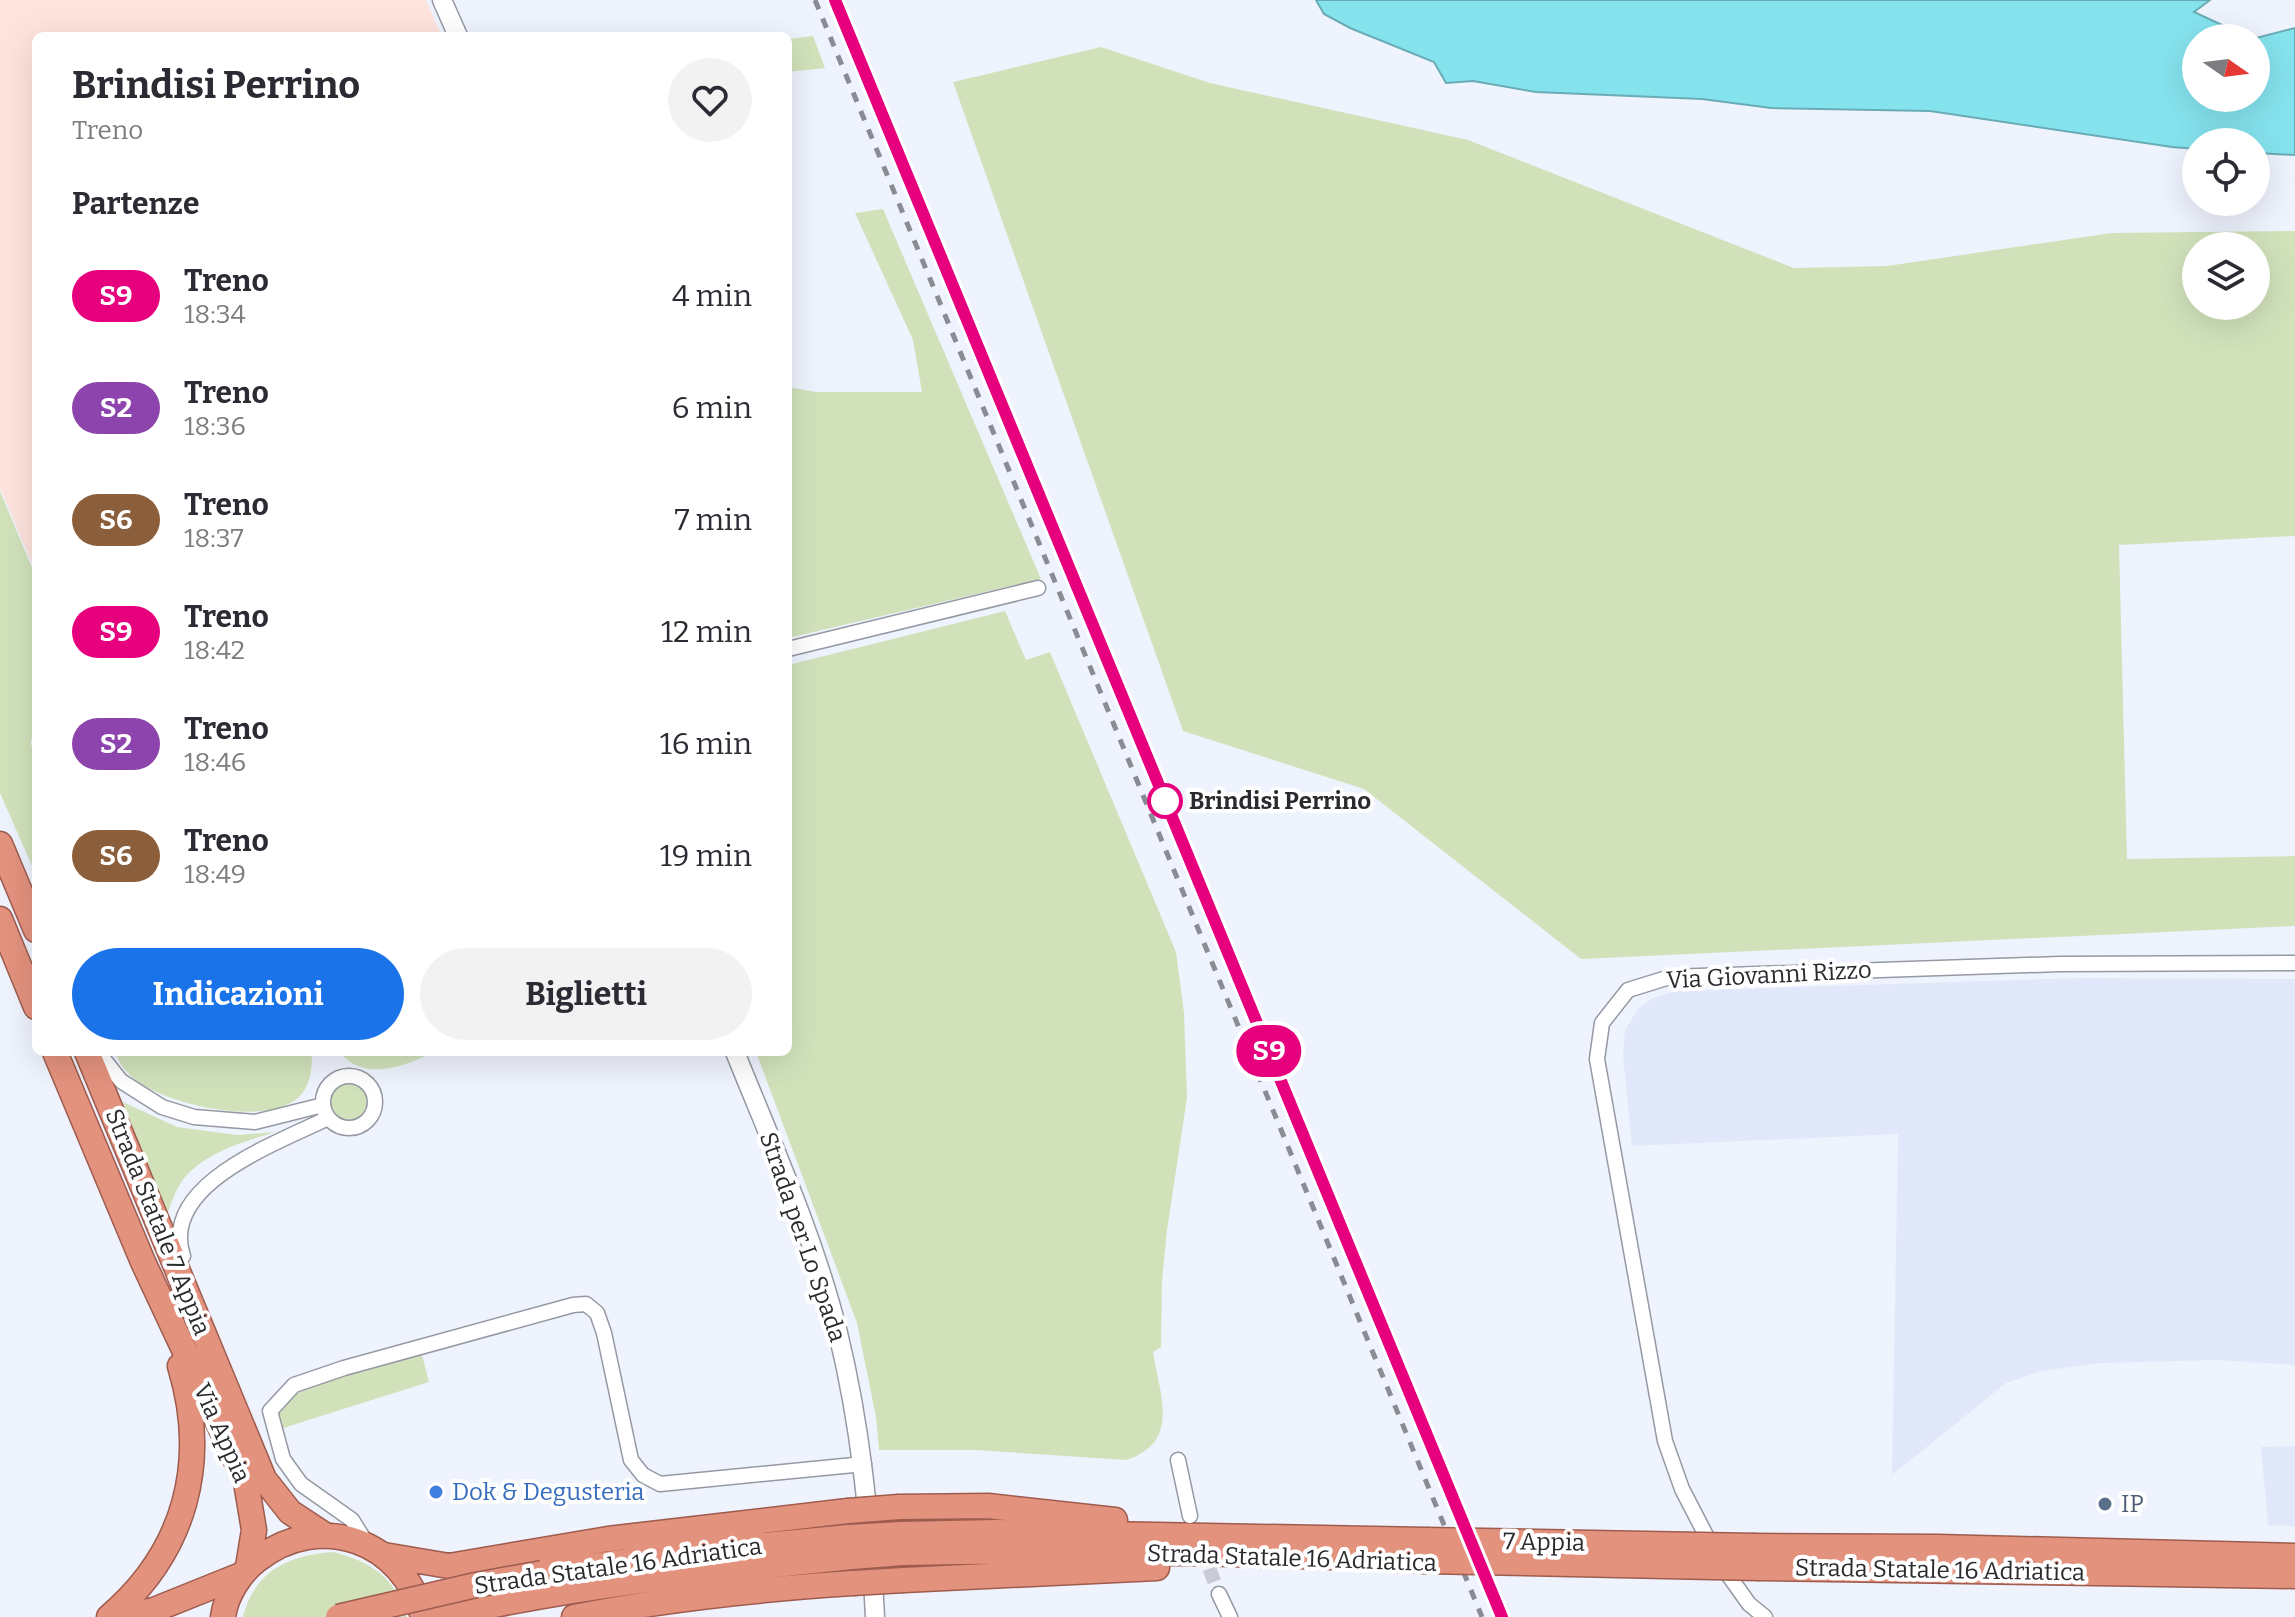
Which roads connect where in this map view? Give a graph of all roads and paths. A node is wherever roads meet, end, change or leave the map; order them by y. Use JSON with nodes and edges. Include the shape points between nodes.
{"nodes":[{"id":1,"x":442,"y":0,"type":"edge"},
{"id":2,"x":456,"y":32,"type":"edge"},
{"id":3,"x":1038,"y":588,"type":"dead end"},
{"id":4,"x":792,"y":648,"type":"edge"},
{"id":5,"x":0,"y":844,"type":"edge"},
{"id":6,"x":0,"y":919,"type":"edge"},
{"id":7,"x":32,"y":920,"type":"edge"},
{"id":8,"x":2295,"y":963,"type":"edge"},
{"id":9,"x":32,"y":997,"type":"edge"},
{"id":10,"x":57,"y":1056,"type":"edge"},
{"id":11,"x":89,"y":1056,"type":"edge"},
{"id":12,"x":101,"y":1056,"type":"edge"},
{"id":13,"x":737,"y":1056,"type":"edge"},
{"id":14,"x":143,"y":1262,"type":"junction"},
{"id":15,"x":228,"y":1393,"type":"junction"},
{"id":16,"x":1178,"y":1460,"type":"dead end"},
{"id":17,"x":864,"y":1464,"type":"junction"},
{"id":18,"x":1190,"y":1516,"type":"dead end"},
{"id":19,"x":325,"y":1535,"type":"junction"},
{"id":20,"x":901,"y":1544,"type":"joint"},
{"id":21,"x":1276,"y":1546,"type":"junction"},
{"id":22,"x":375,"y":1550,"type":"junction"},
{"id":23,"x":2295,"y":1556,"type":"edge"},
{"id":24,"x":1757,"y":1557,"type":"junction"},
{"id":25,"x":244,"y":1571,"type":"junction"},
{"id":26,"x":2295,"y":1576,"type":"edge"},
{"id":27,"x":545,"y":1583,"type":"junction"},
{"id":28,"x":1219,"y":1594,"type":"tunnel mouth"},
{"id":29,"x":165,"y":1614,"type":"edge"},
{"id":30,"x":109,"y":1617,"type":"edge"},
{"id":31,"x":120,"y":1617,"type":"edge"},
{"id":32,"x":223,"y":1617,"type":"edge"},
{"id":33,"x":338,"y":1617,"type":"edge"},
{"id":34,"x":423,"y":1617,"type":"edge"},
{"id":35,"x":439,"y":1617,"type":"edge"},
{"id":36,"x":574,"y":1617,"type":"edge"},
{"id":37,"x":875,"y":1617,"type":"edge"},
{"id":38,"x":1230,"y":1617,"type":"edge"},
{"id":39,"x":1765,"y":1617,"type":"edge"}],
"edges":[{"from":1,"to":2,"type":"street"},
{"from":3,"to":4,"type":"street"},
{"from":5,"to":7,"type":"highway"},
{"from":6,"to":9,"type":"highway"},
{"from":8,"to":39,"type":"street","name":"Via Giovanni Rizzo","via":[[1815,970],[1670,977],[1628,990],[1602,1023],[1597,1059],[1665,1441],[1682,1489],[1726,1573]]},
{"from":10,"to":14,"type":"highway","name":"Strada Statale 7 Appia"},
{"from":11,"to":15,"type":"highway","name":"Strada Statale 7 Appia"},
{"from":12,"to":15,"type":"street","via":[[121,1081],[162,1107],[194,1117],[255,1122],[325,1111],[231,1167],[203,1188],[183,1215],[177,1240],[222,1349],[230,1378]]},
{"from":13,"to":17,"type":"street","name":"Strada per Lo Spada","via":[[816,1259],[838,1331]]},
{"from":14,"to":25,"type":"highway","name":"Via Appia","via":[[246,1482],[254,1530]]},
{"from":14,"to":30,"type":"highway","via":[[187,1389],[192,1446],[187,1496],[168,1548]]},
{"from":15,"to":19,"type":"highway","name":"Strada Statale 7 Appia","via":[[270,1488],[290,1512]]},
{"from":16,"to":18,"type":"street"},
{"from":17,"to":22,"type":"street","via":[[660,1484],[643,1475],[631,1460],[597,1313],[586,1304],[573,1305],[294,1385],[270,1411],[283,1459],[301,1484],[352,1520]]},
{"from":17,"to":37,"type":"street","name":"Strada per Lo Spada"},
{"from":19,"to":22,"type":"highway"},
{"from":19,"to":25,"type":"highway","via":[[297,1538],[271,1549]]},
{"from":20,"to":21,"type":"highway","name":"7 Appia","via":[[997,1532]]},
{"from":20,"to":27,"type":"highway","name":"Strada Statale 16 Adriatica","bridge":true,"via":[[693,1552]]},
{"from":21,"to":22,"type":"highway","bridge":true,"via":[[1208,1524],[1120,1521],[988,1506],[848,1511],[608,1539],[449,1566]]},
{"from":21,"to":24,"type":"highway","name":"7 Appia","bridge":true},
{"from":21,"to":36,"type":"highway","bridge":true,"via":[[1202,1566],[751,1589]]},
{"from":22,"to":34,"type":"highway","via":[[404,1575]]},
{"from":23,"to":24,"type":"highway","name":"Strada Statale 16 Adriatica","via":[[1938,1547]]},
{"from":24,"to":26,"type":"highway","name":"Strada Statale 16 Adriatica"},
{"from":25,"to":29,"type":"highway"},
{"from":25,"to":32,"type":"highway"},
{"from":27,"to":33,"type":"highway","name":"Strada Statale 16 Adriatica","bridge":true,"via":[[476,1585]]},
{"from":27,"to":35,"type":"highway","name":"Strada Statale 16 Adriatica"},
{"from":28,"to":38,"type":"street"},
{"from":29,"to":31,"type":"highway"}]}
